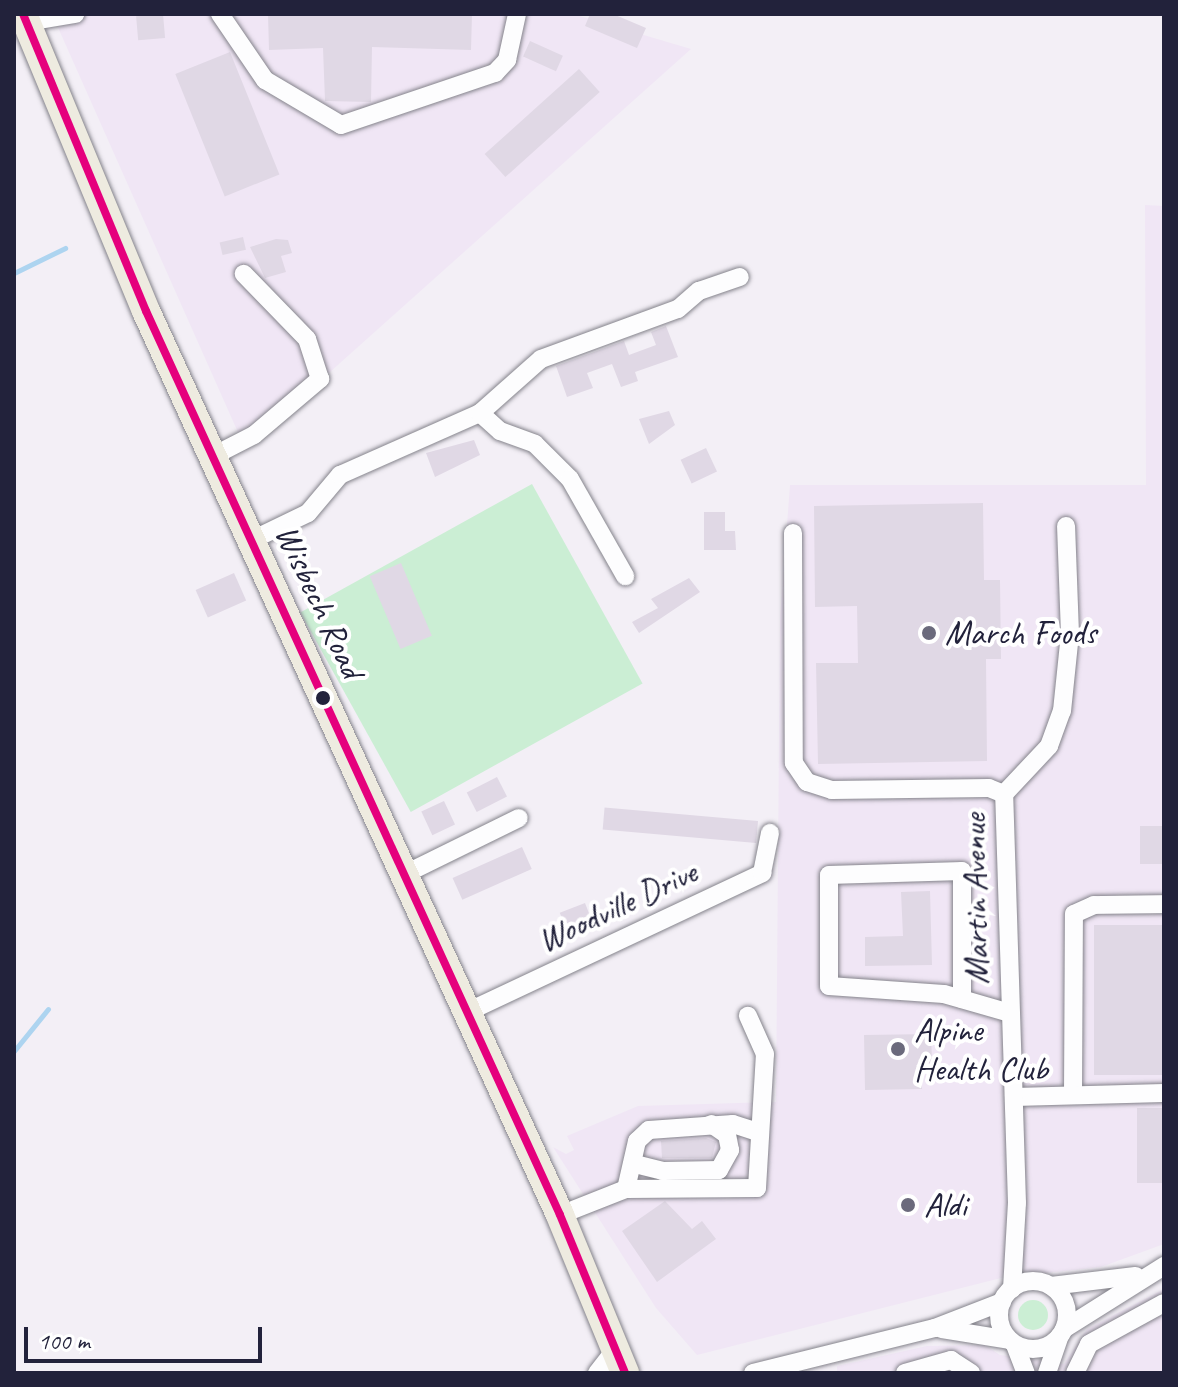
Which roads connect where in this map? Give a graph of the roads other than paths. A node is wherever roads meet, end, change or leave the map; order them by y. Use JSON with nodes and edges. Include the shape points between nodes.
{"nodes":[{"id":1,"x":75,"y":14,"type":"edge"},
{"id":2,"x":220,"y":14,"type":"edge"},
{"id":3,"x":517,"y":14,"type":"edge"},
{"id":4,"x":25,"y":18,"type":"edge"},
{"id":5,"x":244,"y":274,"type":"dead end"},
{"id":6,"x":740,"y":277,"type":"dead end"},
{"id":7,"x":480,"y":413,"type":"junction"},
{"id":8,"x":213,"y":456,"type":"junction"},
{"id":9,"x":1066,"y":526,"type":"dead end"},
{"id":10,"x":793,"y":533,"type":"dead end"},
{"id":11,"x":252,"y":540,"type":"junction"},
{"id":12,"x":625,"y":576,"type":"dead end"},
{"id":13,"x":1004,"y":794,"type":"junction"},
{"id":14,"x":519,"y":818,"type":"dead end"},
{"id":15,"x":770,"y":833,"type":"dead end"},
{"id":16,"x":403,"y":875,"type":"junction"},
{"id":17,"x":1164,"y":904,"type":"edge"},
{"id":18,"x":962,"y":999,"type":"junction"},
{"id":19,"x":1010,"y":1013,"type":"junction"},
{"id":20,"x":463,"y":1014,"type":"junction"},
{"id":21,"x":748,"y":1016,"type":"dead end"},
{"id":22,"x":1164,"y":1093,"type":"edge"},
{"id":23,"x":1073,"y":1095,"type":"junction"},
{"id":24,"x":1014,"y":1097,"type":"junction"},
{"id":25,"x":711,"y":1124,"type":"junction"},
{"id":26,"x":760,"y":1133,"type":"junction"},
{"id":27,"x":635,"y":1164,"type":"junction"},
{"id":28,"x":626,"y":1189,"type":"junction"},
{"id":29,"x":560,"y":1215,"type":"junction"},
{"id":30,"x":1015,"y":1242,"type":"junction"},
{"id":31,"x":1164,"y":1266,"type":"edge"},
{"id":32,"x":1146,"y":1274,"type":"junction"},
{"id":33,"x":1047,"y":1284,"type":"junction"},
{"id":34,"x":1007,"y":1295,"type":"junction"},
{"id":35,"x":1164,"y":1303,"type":"edge"},
{"id":36,"x":935,"y":1328,"type":"junction"},
{"id":37,"x":1062,"y":1333,"type":"junction"},
{"id":38,"x":1012,"y":1342,"type":"junction"},
{"id":39,"x":621,"y":1361,"type":"edge"},
{"id":40,"x":597,"y":1373,"type":"edge"},
{"id":41,"x":753,"y":1373,"type":"edge"},
{"id":42,"x":905,"y":1373,"type":"edge"},
{"id":43,"x":971,"y":1373,"type":"edge"},
{"id":44,"x":1026,"y":1373,"type":"edge"},
{"id":45,"x":1047,"y":1373,"type":"edge"},
{"id":46,"x":1075,"y":1373,"type":"edge"}],
"edges":[{"from":1,"to":4,"type":"street"},
{"from":2,"to":3,"type":"street","via":[[265,80],[341,125],[495,73],[507,60]]},
{"from":4,"to":8,"type":"highway","name":"Wisbech Road","via":[[146,311]]},
{"from":5,"to":8,"type":"street","via":[[307,339],[320,379],[254,435]]},
{"from":6,"to":7,"type":"street","via":[[699,291],[678,309],[541,359]]},
{"from":7,"to":11,"type":"street","via":[[340,475],[308,513]]},
{"from":7,"to":12,"type":"street","via":[[500,431],[535,444],[570,479]]},
{"from":8,"to":11,"type":"highway","name":"Wisbech Road"},
{"from":9,"to":13,"type":"street","name":"Martin Avenue","via":[[1070,634],[1062,711]]},
{"from":10,"to":13,"type":"street","via":[[794,763],[807,782],[832,790],[989,788]]},
{"from":11,"to":16,"type":"highway","name":"Wisbech Road"},
{"from":13,"to":19,"type":"street","name":"Martin Avenue"},
{"from":14,"to":16,"type":"street"},
{"from":15,"to":20,"type":"street","name":"Woodville Drive","via":[[762,873]]},
{"from":16,"to":20,"type":"highway","name":"Wisbech Road"},
{"from":17,"to":23,"type":"street","via":[[1094,905],[1074,914]]},
{"from":18,"to":18,"type":"street","via":[[829,986],[829,875],[962,871]]},
{"from":18,"to":19,"type":"street"},
{"from":19,"to":24,"type":"street","name":"Martin Avenue"},
{"from":20,"to":29,"type":"highway","name":"Wisbech Road"},
{"from":21,"to":26,"type":"street","via":[[765,1054]]},
{"from":22,"to":23,"type":"street"},
{"from":23,"to":24,"type":"street"},
{"from":24,"to":30,"type":"street","name":"Martin Avenue"},
{"from":25,"to":26,"type":"street"},
{"from":25,"to":27,"type":"street","via":[[649,1130],[637,1141]]},
{"from":25,"to":27,"type":"street","via":[[727,1135],[730,1150],[719,1170],[663,1171]]},
{"from":26,"to":28,"type":"street","via":[[757,1188]]},
{"from":27,"to":28,"type":"street"},
{"from":28,"to":29,"type":"street"},
{"from":29,"to":39,"type":"highway","name":"Wisbech Road"},
{"from":30,"to":33,"type":"street","name":"Martin Avenue","via":[[1028,1271]]},
{"from":30,"to":34,"type":"street","name":"Martin Avenue"},
{"from":31,"to":32,"type":"street"},
{"from":32,"to":33,"type":"street"},
{"from":32,"to":37,"type":"street"},
{"from":33,"to":34,"type":"street"},
{"from":33,"to":37,"type":"street","via":[[1066,1305]]},
{"from":34,"to":36,"type":"street"},
{"from":34,"to":38,"type":"street","via":[[1000,1326]]},
{"from":35,"to":46,"type":"street","via":[[1089,1344]]},
{"from":36,"to":38,"type":"street"},
{"from":36,"to":41,"type":"street"},
{"from":37,"to":38,"type":"street","via":[[1034,1349]]},
{"from":37,"to":45,"type":"street"},
{"from":38,"to":44,"type":"street"},
{"from":39,"to":40,"type":"street"},
{"from":42,"to":43,"type":"street","via":[[951,1360]]}]}
